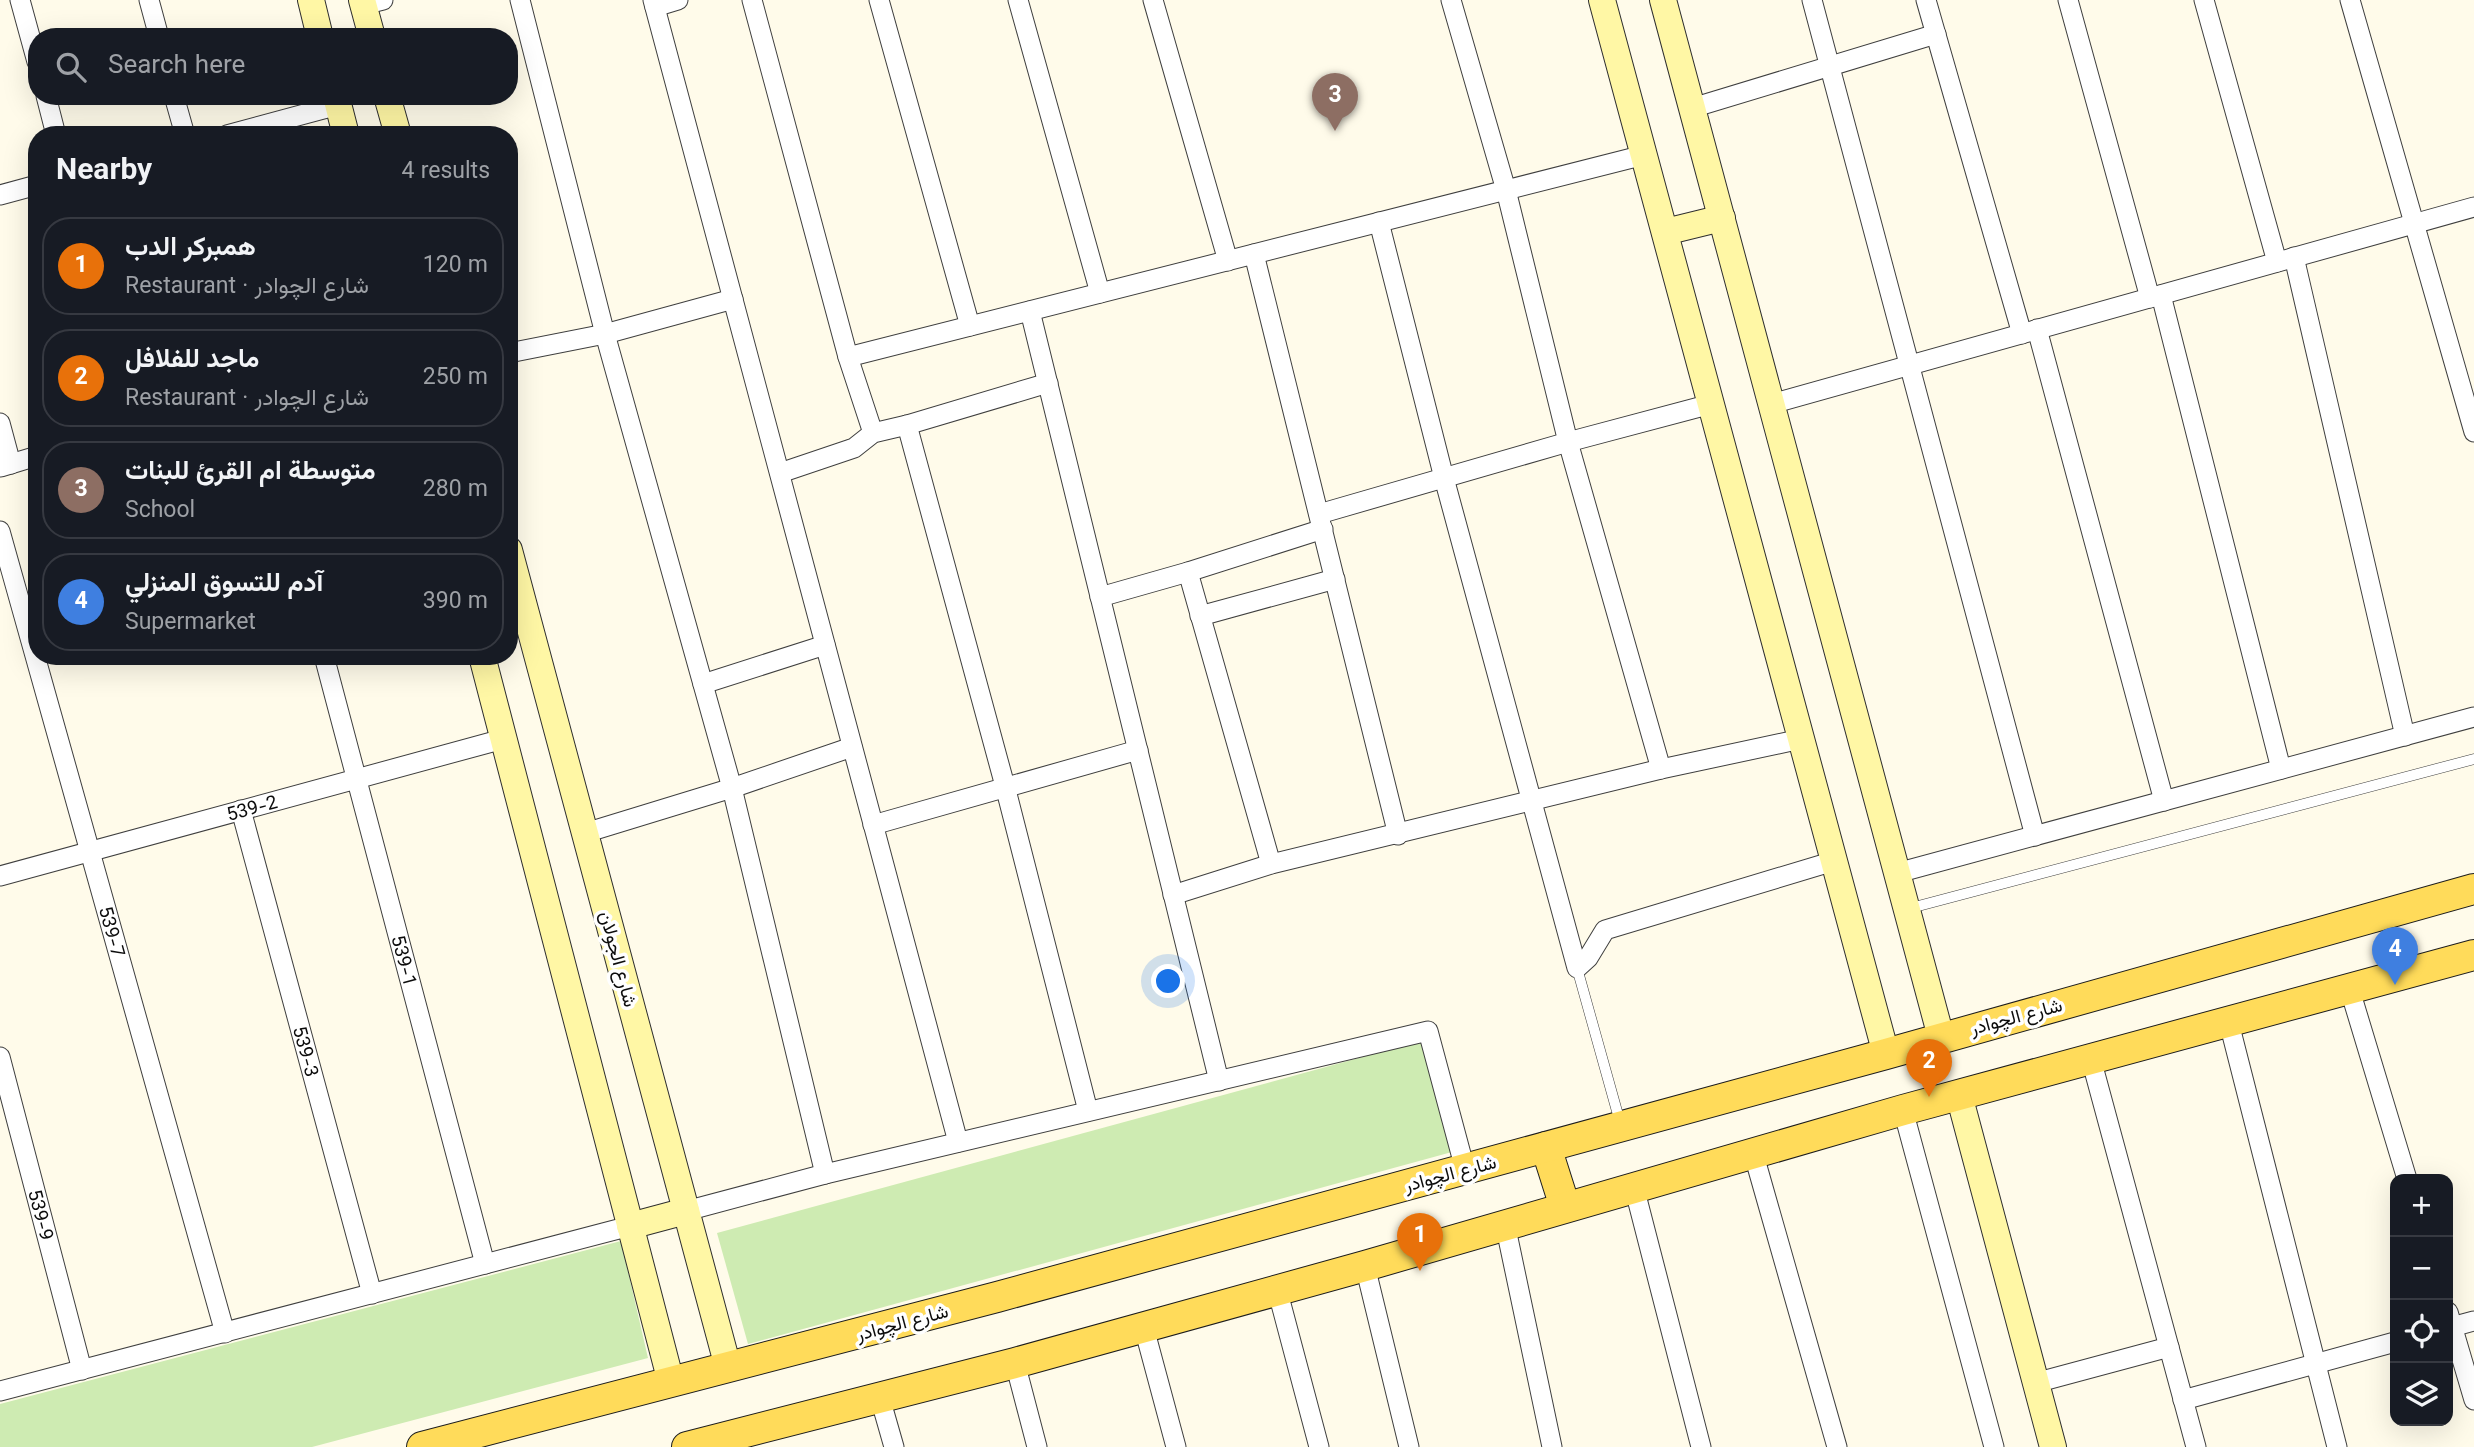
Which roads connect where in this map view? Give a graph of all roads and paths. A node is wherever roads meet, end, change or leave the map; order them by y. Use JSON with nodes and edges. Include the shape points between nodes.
{"nodes":[{"id":1,"x":20,"y":0,"type":"edge"},
{"id":2,"x":149,"y":0,"type":"edge"},
{"id":3,"x":311,"y":0,"type":"edge"},
{"id":4,"x":520,"y":0,"type":"edge"},
{"id":5,"x":678,"y":0,"type":"edge"},
{"id":6,"x":752,"y":0,"type":"edge"},
{"id":7,"x":879,"y":0,"type":"edge"},
{"id":8,"x":1018,"y":0,"type":"edge"},
{"id":9,"x":1153,"y":0,"type":"edge"},
{"id":10,"x":1451,"y":0,"type":"edge"},
{"id":11,"x":1602,"y":0,"type":"edge"},
{"id":12,"x":1663,"y":0,"type":"edge"},
{"id":13,"x":1812,"y":0,"type":"edge"},
{"id":14,"x":1926,"y":0,"type":"edge"},
{"id":15,"x":2068,"y":0,"type":"edge"},
{"id":16,"x":2204,"y":0,"type":"edge"},
{"id":17,"x":2350,"y":0,"type":"edge"},
{"id":18,"x":369,"y":2,"type":"edge"},
{"id":19,"x":654,"y":3,"type":"edge"},
{"id":20,"x":157,"y":28,"type":"edge"},
{"id":21,"x":318,"y":28,"type":"edge"},
{"id":22,"x":371,"y":28,"type":"edge"},
{"id":23,"x":28,"y":29,"type":"edge"},
{"id":24,"x":1936,"y":34,"type":"junction"},
{"id":25,"x":1830,"y":67,"type":"junction"},
{"id":26,"x":48,"y":105,"type":"edge"},
{"id":27,"x":177,"y":105,"type":"edge"},
{"id":28,"x":324,"y":105,"type":"edge"},
{"id":29,"x":338,"y":105,"type":"edge"},
{"id":30,"x":390,"y":105,"type":"edge"},
{"id":31,"x":1692,"y":108,"type":"junction"},
{"id":32,"x":54,"y":126,"type":"edge"},
{"id":33,"x":182,"y":126,"type":"edge"},
{"id":34,"x":256,"y":126,"type":"edge"},
{"id":35,"x":344,"y":126,"type":"edge"},
{"id":36,"x":395,"y":126,"type":"edge"},
{"id":37,"x":1644,"y":155,"type":"junction"},
{"id":38,"x":28,"y":187,"type":"edge"},
{"id":39,"x":1506,"y":190,"type":"junction"},
{"id":40,"x":0,"y":195,"type":"edge"},
{"id":41,"x":2474,"y":207,"type":"edge"},
{"id":42,"x":1722,"y":218,"type":"junction"},
{"id":43,"x":1379,"y":222,"type":"junction"},
{"id":44,"x":2415,"y":223,"type":"junction"},
{"id":45,"x":1665,"y":232,"type":"junction"},
{"id":46,"x":1254,"y":254,"type":"junction"},
{"id":47,"x":2286,"y":259,"type":"junction"},
{"id":48,"x":1228,"y":261,"type":"junction"},
{"id":49,"x":1100,"y":293,"type":"junction"},
{"id":50,"x":2155,"y":296,"type":"junction"},
{"id":51,"x":733,"y":299,"type":"junction"},
{"id":52,"x":1030,"y":311,"type":"junction"},
{"id":53,"x":970,"y":326,"type":"junction"},
{"id":54,"x":2030,"y":331,"type":"junction"},
{"id":55,"x":605,"y":334,"type":"junction"},
{"id":56,"x":518,"y":351,"type":"edge"},
{"id":57,"x":849,"y":358,"type":"junction"},
{"id":58,"x":1909,"y":365,"type":"junction"},
{"id":59,"x":1048,"y":383,"type":"junction"},
{"id":60,"x":1711,"y":404,"type":"junction"},
{"id":61,"x":1771,"y":404,"type":"junction"},
{"id":62,"x":0,"y":423,"type":"edge"},
{"id":63,"x":907,"y":425,"type":"junction"},
{"id":64,"x":2474,"y":432,"type":"edge"},
{"id":65,"x":873,"y":433,"type":"junction"},
{"id":66,"x":1568,"y":442,"type":"junction"},
{"id":67,"x":28,"y":459,"type":"edge"},
{"id":68,"x":6,"y":465,"type":"edge"},
{"id":69,"x":779,"y":473,"type":"junction"},
{"id":70,"x":1444,"y":478,"type":"junction"},
{"id":71,"x":1321,"y":521,"type":"junction"},
{"id":72,"x":0,"y":531,"type":"edge"},
{"id":73,"x":1188,"y":572,"type":"junction"},
{"id":74,"x":1335,"y":579,"type":"junction"},
{"id":75,"x":518,"y":584,"type":"edge"},
{"id":76,"x":1100,"y":597,"type":"junction"},
{"id":77,"x":1200,"y":615,"type":"junction"},
{"id":78,"x":28,"y":631,"type":"edge"},
{"id":79,"x":825,"y":645,"type":"junction"},
{"id":80,"x":38,"y":665,"type":"edge"},
{"id":81,"x":326,"y":665,"type":"edge"},
{"id":82,"x":484,"y":665,"type":"edge"},
{"id":83,"x":703,"y":684,"type":"junction"},
{"id":84,"x":2474,"y":717,"type":"edge"},
{"id":85,"x":2405,"y":736,"type":"junction"},
{"id":86,"x":503,"y":739,"type":"junction"},
{"id":87,"x":1801,"y":739,"type":"junction"},
{"id":88,"x":852,"y":747,"type":"junction"},
{"id":89,"x":1138,"y":750,"type":"junction"},
{"id":90,"x":2474,"y":759,"type":"edge"},
{"id":91,"x":1661,"y":769,"type":"junction"},
{"id":92,"x":2281,"y":769,"type":"junction"},
{"id":93,"x":356,"y":779,"type":"junction"},
{"id":94,"x":1005,"y":786,"type":"junction"},
{"id":95,"x":732,"y":788,"type":"junction"},
{"id":96,"x":2164,"y":801,"type":"junction"},
{"id":97,"x":1531,"y":803,"type":"junction"},
{"id":98,"x":241,"y":810,"type":"junction"},
{"id":99,"x":873,"y":825,"type":"junction"},
{"id":100,"x":585,"y":833,"type":"junction"},
{"id":101,"x":1398,"y":835,"type":"junction"},
{"id":102,"x":2035,"y":836,"type":"junction"},
{"id":103,"x":90,"y":851,"type":"junction"},
{"id":104,"x":1834,"y":861,"type":"junction"},
{"id":105,"x":1271,"y":864,"type":"junction"},
{"id":106,"x":1897,"y":873,"type":"junction"},
{"id":107,"x":0,"y":876,"type":"edge"},
{"id":108,"x":2474,"y":889,"type":"edge"},
{"id":109,"x":1173,"y":895,"type":"junction"},
{"id":110,"x":1907,"y":910,"type":"junction"},
{"id":111,"x":2474,"y":955,"type":"edge"},
{"id":112,"x":1577,"y":968,"type":"junction"},
{"id":113,"x":2349,"y":988,"type":"junction"},
{"id":114,"x":2228,"y":1023,"type":"junction"},
{"id":115,"x":1941,"y":1037,"type":"junction"},
{"id":116,"x":1886,"y":1054,"type":"junction"},
{"id":117,"x":0,"y":1058,"type":"edge"},
{"id":118,"x":2091,"y":1059,"type":"junction"},
{"id":119,"x":1219,"y":1081,"type":"junction"},
{"id":120,"x":1959,"y":1095,"type":"junction"},
{"id":121,"x":1903,"y":1110,"type":"junction"},
{"id":122,"x":1088,"y":1111,"type":"junction"},
{"id":123,"x":1622,"y":1126,"type":"junction"},
{"id":124,"x":958,"y":1142,"type":"junction"},
{"id":125,"x":1546,"y":1147,"type":"junction"},
{"id":126,"x":1753,"y":1152,"type":"junction"},
{"id":127,"x":1465,"y":1169,"type":"junction"},
{"id":128,"x":825,"y":1174,"type":"junction"},
{"id":129,"x":2405,"y":1174,"type":"edge"},
{"id":130,"x":1634,"y":1187,"type":"junction"},
{"id":131,"x":1565,"y":1207,"type":"junction"},
{"id":132,"x":687,"y":1211,"type":"junction"},
{"id":133,"x":1504,"y":1224,"type":"junction"},
{"id":134,"x":630,"y":1226,"type":"junction"},
{"id":135,"x":485,"y":1264,"type":"junction"},
{"id":136,"x":1365,"y":1266,"type":"junction"},
{"id":137,"x":1277,"y":1289,"type":"junction"},
{"id":138,"x":372,"y":1294,"type":"junction"},
{"id":139,"x":2474,"y":1321,"type":"edge"},
{"id":140,"x":2453,"y":1322,"type":"edge"},
{"id":141,"x":1144,"y":1328,"type":"junction"},
{"id":142,"x":225,"y":1332,"type":"junction"},
{"id":143,"x":2453,"y":1334,"type":"edge"},
{"id":144,"x":2390,"y":1343,"type":"edge"},
{"id":145,"x":2169,"y":1347,"type":"junction"},
{"id":146,"x":1015,"y":1363,"type":"junction"},
{"id":147,"x":2315,"y":1364,"type":"junction"},
{"id":148,"x":728,"y":1367,"type":"junction"},
{"id":149,"x":82,"y":1370,"type":"junction"},
{"id":150,"x":671,"y":1382,"type":"junction"},
{"id":151,"x":2035,"y":1383,"type":"junction"},
{"id":152,"x":0,"y":1391,"type":"edge"},
{"id":153,"x":880,"y":1398,"type":"junction"},
{"id":154,"x":2183,"y":1400,"type":"junction"},
{"id":155,"x":2474,"y":1400,"type":"edge"},
{"id":156,"x":745,"y":1440,"type":"edge"},
{"id":157,"x":422,"y":1447,"type":"edge"},
{"id":158,"x":688,"y":1447,"type":"edge"},
{"id":159,"x":894,"y":1447,"type":"edge"},
{"id":160,"x":1037,"y":1447,"type":"edge"},
{"id":161,"x":1176,"y":1447,"type":"edge"},
{"id":162,"x":1319,"y":1447,"type":"edge"},
{"id":163,"x":1409,"y":1447,"type":"edge"},
{"id":164,"x":1552,"y":1447,"type":"edge"},
{"id":165,"x":1701,"y":1447,"type":"edge"},
{"id":166,"x":1837,"y":1447,"type":"edge"},
{"id":167,"x":1994,"y":1447,"type":"edge"},
{"id":168,"x":2053,"y":1447,"type":"edge"},
{"id":169,"x":2196,"y":1447,"type":"edge"},
{"id":170,"x":2337,"y":1447,"type":"edge"}],
"edges":[{"from":1,"to":23,"type":"street"},
{"from":2,"to":20,"type":"street"},
{"from":3,"to":21,"type":"street"},
{"from":4,"to":55,"type":"street"},
{"from":5,"to":19,"type":"street"},
{"from":6,"to":57,"type":"street"},
{"from":7,"to":53,"type":"street"},
{"from":8,"to":49,"type":"street"},
{"from":9,"to":48,"type":"street"},
{"from":10,"to":39,"type":"street"},
{"from":11,"to":37,"type":"street"},
{"from":12,"to":31,"type":"street"},
{"from":13,"to":25,"type":"street"},
{"from":14,"to":24,"type":"street"},
{"from":15,"to":50,"type":"street"},
{"from":16,"to":47,"type":"street"},
{"from":17,"to":44,"type":"street"},
{"from":18,"to":22,"type":"street"},
{"from":19,"to":51,"type":"street"},
{"from":24,"to":25,"type":"street"},
{"from":24,"to":54,"type":"street"},
{"from":25,"to":31,"type":"street"},
{"from":25,"to":58,"type":"street"},
{"from":26,"to":32,"type":"street"},
{"from":27,"to":33,"type":"street"},
{"from":28,"to":34,"type":"street"},
{"from":29,"to":35,"type":"street"},
{"from":30,"to":36,"type":"street"},
{"from":31,"to":42,"type":"street"},
{"from":37,"to":39,"type":"street"},
{"from":37,"to":45,"type":"street"},
{"from":38,"to":40,"type":"street"},
{"from":39,"to":43,"type":"street"},
{"from":39,"to":66,"type":"street"},
{"from":41,"to":44,"type":"street"},
{"from":42,"to":45,"type":"street"},
{"from":42,"to":61,"type":"street"},
{"from":43,"to":46,"type":"street"},
{"from":43,"to":70,"type":"street"},
{"from":44,"to":47,"type":"street"},
{"from":44,"to":64,"type":"street"},
{"from":45,"to":60,"type":"street"},
{"from":46,"to":48,"type":"street"},
{"from":46,"to":71,"type":"street"},
{"from":47,"to":50,"type":"street"},
{"from":47,"to":85,"type":"street"},
{"from":48,"to":49,"type":"street"},
{"from":49,"to":52,"type":"street"},
{"from":50,"to":54,"type":"street"},
{"from":50,"to":92,"type":"street"},
{"from":51,"to":55,"type":"street"},
{"from":51,"to":69,"type":"street"},
{"from":52,"to":53,"type":"street"},
{"from":52,"to":59,"type":"street"},
{"from":53,"to":57,"type":"street"},
{"from":54,"to":58,"type":"street"},
{"from":54,"to":96,"type":"street"},
{"from":55,"to":56,"type":"street"},
{"from":55,"to":83,"type":"street"},
{"from":57,"to":65,"type":"street"},
{"from":58,"to":61,"type":"street"},
{"from":58,"to":102,"type":"street"},
{"from":59,"to":63,"type":"street"},
{"from":59,"to":76,"type":"street"},
{"from":60,"to":66,"type":"street"},
{"from":60,"to":87,"type":"street"},
{"from":61,"to":106,"type":"street"},
{"from":62,"to":68,"type":"street"},
{"from":63,"to":65,"type":"street"},
{"from":63,"to":94,"type":"street"},
{"from":65,"to":69,"type":"street","via":[[854,448]]},
{"from":66,"to":70,"type":"street"},
{"from":66,"to":91,"type":"street"},
{"from":67,"to":68,"type":"street"},
{"from":69,"to":79,"type":"street"},
{"from":70,"to":71,"type":"street"},
{"from":70,"to":97,"type":"street"},
{"from":71,"to":73,"type":"street"},
{"from":71,"to":74,"type":"street"},
{"from":72,"to":78,"type":"street","name":"539-7"},
{"from":73,"to":76,"type":"street"},
{"from":73,"to":77,"type":"street"},
{"from":74,"to":77,"type":"street"},
{"from":74,"to":101,"type":"street"},
{"from":75,"to":100,"type":"street","name":"شارع الجولان"},
{"from":76,"to":89,"type":"street"},
{"from":77,"to":105,"type":"street"},
{"from":79,"to":83,"type":"street"},
{"from":79,"to":88,"type":"street"},
{"from":80,"to":103,"type":"street","name":"539-7"},
{"from":81,"to":93,"type":"street","name":"539-1"},
{"from":82,"to":86,"type":"street"},
{"from":83,"to":95,"type":"street"},
{"from":84,"to":85,"type":"street"},
{"from":85,"to":92,"type":"street"},
{"from":86,"to":93,"type":"street","name":"539-2"},
{"from":86,"to":134,"type":"street"},
{"from":87,"to":91,"type":"street"},
{"from":87,"to":104,"type":"street"},
{"from":88,"to":95,"type":"street"},
{"from":88,"to":99,"type":"street"},
{"from":89,"to":94,"type":"street"},
{"from":89,"to":109,"type":"street"},
{"from":90,"to":110,"type":"lane"},
{"from":91,"to":97,"type":"street"},
{"from":92,"to":96,"type":"street"},
{"from":93,"to":98,"type":"street","name":"539-2"},
{"from":93,"to":135,"type":"street","name":"539-1"},
{"from":94,"to":99,"type":"street"},
{"from":94,"to":122,"type":"street"},
{"from":95,"to":100,"type":"street"},
{"from":95,"to":128,"type":"street"},
{"from":96,"to":102,"type":"street"},
{"from":97,"to":101,"type":"street"},
{"from":97,"to":112,"type":"street"},
{"from":98,"to":103,"type":"street","name":"539-2"},
{"from":98,"to":138,"type":"street","name":"539-3"},
{"from":99,"to":124,"type":"street"},
{"from":100,"to":132,"type":"street","name":"شارع الجولان"},
{"from":101,"to":105,"type":"street"},
{"from":102,"to":106,"type":"street"},
{"from":103,"to":107,"type":"street","name":"539-2"},
{"from":103,"to":142,"type":"street","name":"539-7"},
{"from":104,"to":112,"type":"street","via":[[1605,930]]},
{"from":104,"to":116,"type":"street"},
{"from":105,"to":109,"type":"street"},
{"from":106,"to":110,"type":"street"},
{"from":108,"to":115,"type":"main road","name":"شارع الچوادر"},
{"from":109,"to":119,"type":"street"},
{"from":110,"to":115,"type":"street"},
{"from":111,"to":113,"type":"main road"},
{"from":112,"to":123,"type":"lane"},
{"from":113,"to":114,"type":"main road"},
{"from":113,"to":129,"type":"street"},
{"from":114,"to":118,"type":"main road"},
{"from":114,"to":147,"type":"street"},
{"from":115,"to":116,"type":"main road","name":"شارع الچوادر"},
{"from":116,"to":123,"type":"main road","name":"شارع الچوادر"},
{"from":117,"to":149,"type":"street","name":"539-9"},
{"from":118,"to":120,"type":"main road"},
{"from":118,"to":145,"type":"street"},
{"from":119,"to":122,"type":"street"},
{"from":119,"to":127,"type":"street","via":[[1429,1031]]},
{"from":120,"to":121,"type":"main road"},
{"from":120,"to":151,"type":"street"},
{"from":121,"to":126,"type":"main road"},
{"from":121,"to":167,"type":"street"},
{"from":122,"to":124,"type":"street"},
{"from":123,"to":125,"type":"main road","name":"شارع الچوادر"},
{"from":124,"to":128,"type":"street"},
{"from":125,"to":127,"type":"main road","name":"شارع الچوادر"},
{"from":125,"to":131,"type":"main road"},
{"from":126,"to":130,"type":"main road"},
{"from":126,"to":166,"type":"street"},
{"from":127,"to":148,"type":"main road","name":"شارع الچوادر"},
{"from":128,"to":132,"type":"street"},
{"from":130,"to":131,"type":"main road"},
{"from":130,"to":165,"type":"street"},
{"from":131,"to":133,"type":"main road"},
{"from":132,"to":134,"type":"street"},
{"from":132,"to":148,"type":"street","name":"شارع الجولان"},
{"from":133,"to":136,"type":"main road"},
{"from":133,"to":164,"type":"street"},
{"from":134,"to":135,"type":"street"},
{"from":134,"to":150,"type":"street"},
{"from":135,"to":138,"type":"street"},
{"from":136,"to":137,"type":"main road"},
{"from":136,"to":163,"type":"street"},
{"from":137,"to":141,"type":"main road"},
{"from":137,"to":162,"type":"street"},
{"from":138,"to":142,"type":"street"},
{"from":139,"to":140,"type":"street"},
{"from":141,"to":146,"type":"main road"},
{"from":141,"to":161,"type":"street"},
{"from":142,"to":149,"type":"street"},
{"from":143,"to":155,"type":"street"},
{"from":144,"to":147,"type":"street"},
{"from":145,"to":151,"type":"street"},
{"from":145,"to":154,"type":"street"},
{"from":146,"to":153,"type":"main road"},
{"from":146,"to":160,"type":"street"},
{"from":147,"to":154,"type":"street"},
{"from":147,"to":170,"type":"street"},
{"from":148,"to":150,"type":"main road","name":"شارع الچوادر"},
{"from":149,"to":152,"type":"street"},
{"from":150,"to":157,"type":"main road","name":"شارع الچوادر"},
{"from":151,"to":168,"type":"street"},
{"from":153,"to":156,"type":"main road"},
{"from":153,"to":159,"type":"street"},
{"from":154,"to":169,"type":"street"},
{"from":156,"to":158,"type":"main road"}]}
